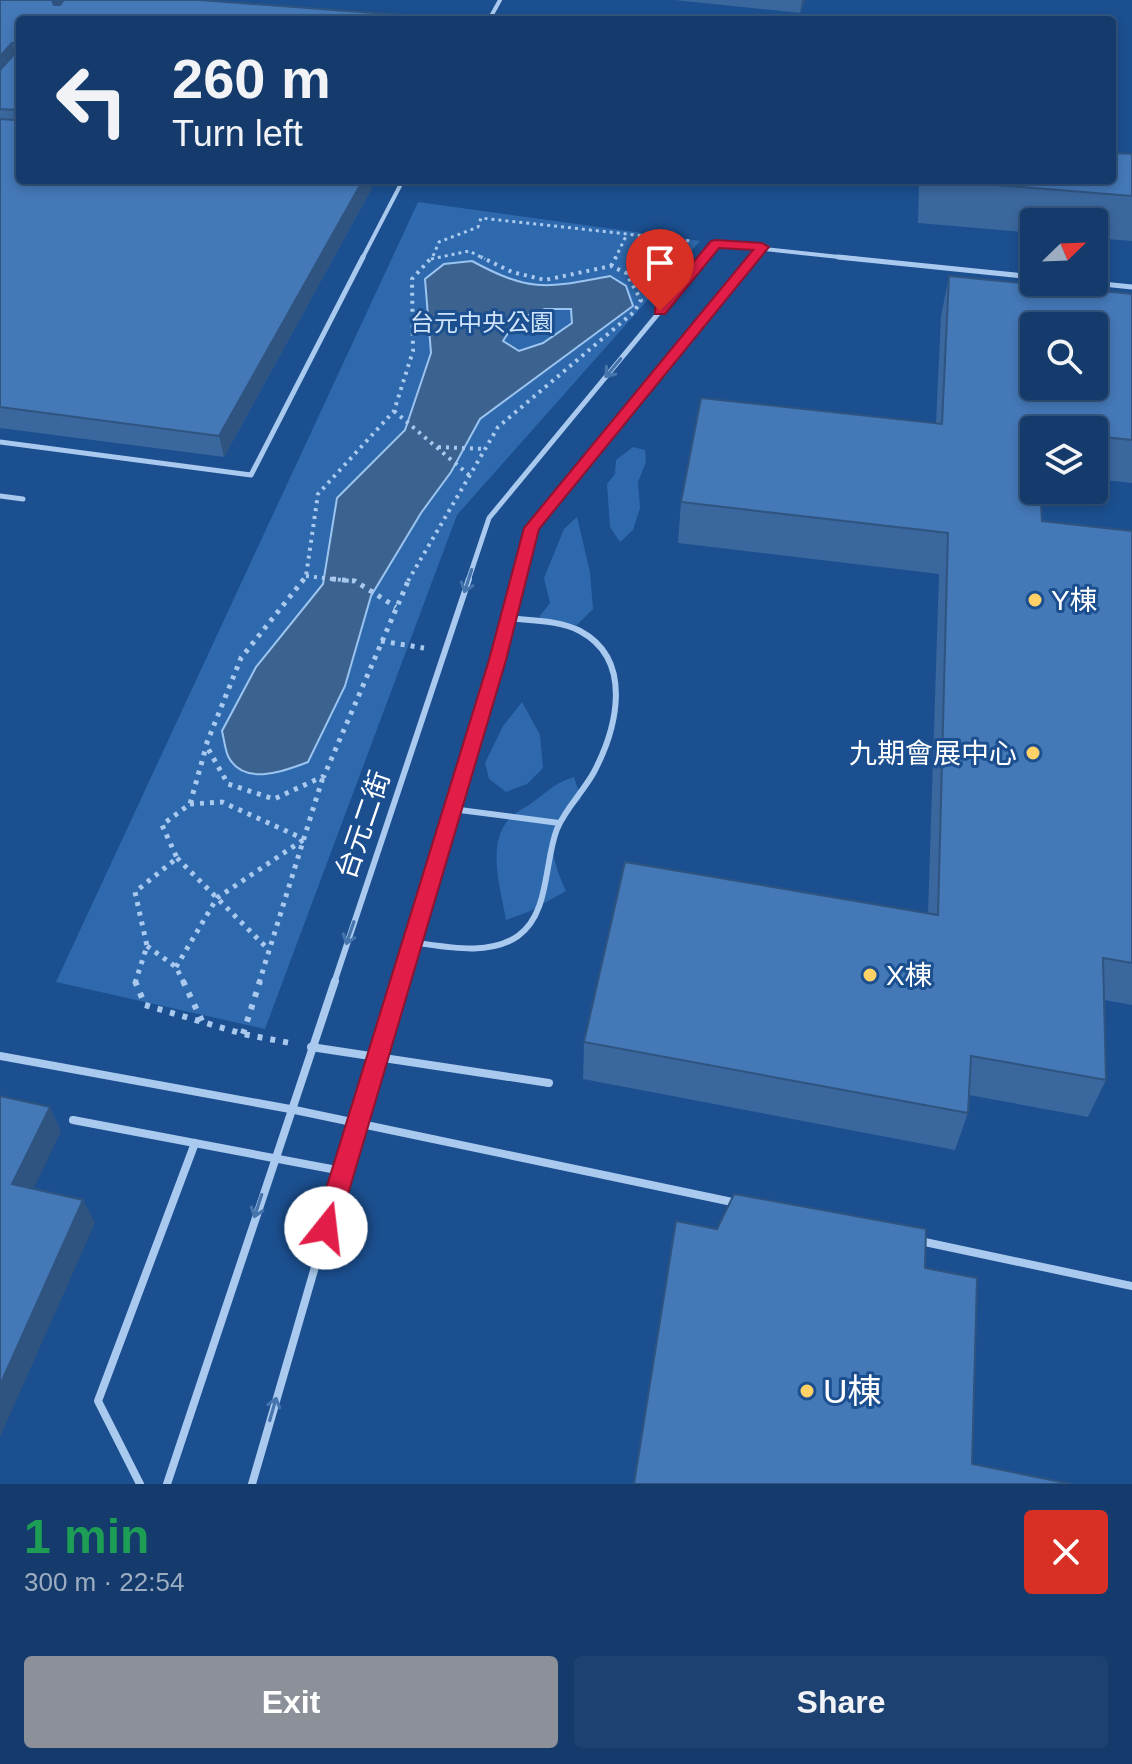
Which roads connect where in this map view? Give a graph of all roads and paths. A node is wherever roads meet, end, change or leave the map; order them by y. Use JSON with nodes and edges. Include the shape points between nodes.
{"nodes":[{"id":1,"x":401,"y":184,"type":"edge"},
{"id":2,"x":627,"y":234,"type":"junction"},
{"id":3,"x":716,"y":244,"type":"junction"},
{"id":4,"x":762,"y":247,"type":"junction"},
{"id":5,"x":433,"y":256,"type":"junction"},
{"id":6,"x":611,"y":266,"type":"junction"},
{"id":7,"x":1020,"y":275,"type":"edge"},
{"id":8,"x":1108,"y":285,"type":"edge"},
{"id":9,"x":1132,"y":287,"type":"edge"},
{"id":10,"x":394,"y":411,"type":"junction"},
{"id":11,"x":0,"y":442,"type":"edge"},
{"id":12,"x":437,"y":447,"type":"junction"},
{"id":13,"x":485,"y":449,"type":"junction"},
{"id":14,"x":470,"y":475,"type":"junction"},
{"id":15,"x":0,"y":496,"type":"edge"},
{"id":16,"x":23,"y":499,"type":"dead end"},
{"id":17,"x":306,"y":576,"type":"junction"},
{"id":18,"x":396,"y":607,"type":"junction"},
{"id":19,"x":508,"y":618,"type":"junction"},
{"id":20,"x":381,"y":641,"type":"junction"},
{"id":21,"x":445,"y":651,"type":"junction"},
{"id":22,"x":206,"y":745,"type":"junction"},
{"id":23,"x":324,"y":776,"type":"junction"},
{"id":24,"x":190,"y":804,"type":"junction"},
{"id":25,"x":452,"y":809,"type":"junction"},
{"id":26,"x":559,"y":823,"type":"junction"},
{"id":27,"x":304,"y":839,"type":"junction"},
{"id":28,"x":177,"y":858,"type":"junction"},
{"id":29,"x":217,"y":898,"type":"junction"},
{"id":30,"x":410,"y":942,"type":"junction"},
{"id":31,"x":147,"y":946,"type":"junction"},
{"id":32,"x":269,"y":950,"type":"junction"},
{"id":33,"x":176,"y":967,"type":"junction"},
{"id":34,"x":203,"y":1023,"type":"junction"},
{"id":35,"x":243,"y":1034,"type":"junction"},
{"id":36,"x":311,"y":1047,"type":"junction"},
{"id":37,"x":0,"y":1056,"type":"edge"},
{"id":38,"x":375,"y":1057,"type":"junction"},
{"id":39,"x":549,"y":1083,"type":"dead end"},
{"id":40,"x":290,"y":1109,"type":"junction"},
{"id":41,"x":73,"y":1120,"type":"dead end"},
{"id":42,"x":357,"y":1122,"type":"junction"},
{"id":43,"x":195,"y":1143,"type":"junction"},
{"id":44,"x":274,"y":1158,"type":"junction"},
{"id":45,"x":342,"y":1171,"type":"junction"},
{"id":46,"x":744,"y":1204,"type":"edge"},
{"id":47,"x":915,"y":1240,"type":"edge"},
{"id":48,"x":1132,"y":1286,"type":"edge"},
{"id":49,"x":140,"y":1484,"type":"edge"},
{"id":50,"x":167,"y":1484,"type":"edge"},
{"id":51,"x":252,"y":1484,"type":"edge"}],
"edges":[{"from":1,"to":11,"type":"lane","via":[[251,475]]},
{"from":2,"to":3,"type":"path"},
{"from":2,"to":5,"type":"path","via":[[481,218],[478,227],[439,242]]},
{"from":2,"to":6,"type":"path"},
{"from":3,"to":4,"type":"lane"},
{"from":3,"to":21,"type":"lane","name":"台元二街","one_way":true,"via":[[489,518]]},
{"from":4,"to":7,"type":"lane"},
{"from":4,"to":19,"type":"lane","via":[[532,528]]},
{"from":5,"to":6,"type":"path","via":[[469,251],[512,272],[545,280]]},
{"from":5,"to":10,"type":"path","via":[[412,279],[413,351]]},
{"from":6,"to":13,"type":"path","via":[[626,273],[641,300],[634,312],[498,427]]},
{"from":8,"to":9,"type":"lane"},
{"from":10,"to":12,"type":"path"},
{"from":10,"to":17,"type":"path","via":[[318,494]]},
{"from":12,"to":13,"type":"path"},
{"from":12,"to":14,"type":"path"},
{"from":13,"to":14,"type":"path"},
{"from":14,"to":18,"type":"path"},
{"from":15,"to":16,"type":"lane"},
{"from":17,"to":18,"type":"path","via":[[355,581]]},
{"from":17,"to":22,"type":"path","via":[[241,658]]},
{"from":18,"to":20,"type":"path"},
{"from":19,"to":25,"type":"lane"},
{"from":19,"to":26,"type":"lane","via":[[577,629],[610,654],[618,684],[610,735],[594,772]]},
{"from":20,"to":21,"type":"path"},
{"from":20,"to":23,"type":"path"},
{"from":21,"to":36,"type":"lane","name":"台元二街","one_way":true},
{"from":22,"to":23,"type":"path","via":[[228,784],[274,799]]},
{"from":22,"to":24,"type":"path"},
{"from":23,"to":27,"type":"path"},
{"from":24,"to":27,"type":"path","via":[[222,802]]},
{"from":24,"to":28,"type":"path","via":[[162,825]]},
{"from":25,"to":26,"type":"lane"},
{"from":25,"to":30,"type":"lane"},
{"from":26,"to":30,"type":"lane","via":[[536,917],[508,942],[469,949]]},
{"from":27,"to":29,"type":"path"},
{"from":27,"to":32,"type":"path"},
{"from":28,"to":29,"type":"path"},
{"from":28,"to":31,"type":"path","via":[[135,892]]},
{"from":29,"to":32,"type":"path"},
{"from":29,"to":33,"type":"path"},
{"from":30,"to":38,"type":"lane"},
{"from":31,"to":33,"type":"path"},
{"from":31,"to":34,"type":"path","via":[[135,982],[145,1005]]},
{"from":32,"to":35,"type":"path"},
{"from":33,"to":34,"type":"path"},
{"from":34,"to":35,"type":"path"},
{"from":35,"to":36,"type":"path"},
{"from":36,"to":38,"type":"lane"},
{"from":36,"to":40,"type":"lane","name":"台元二街"},
{"from":37,"to":40,"type":"lane"},
{"from":38,"to":39,"type":"lane"},
{"from":38,"to":42,"type":"lane"},
{"from":40,"to":42,"type":"lane"},
{"from":40,"to":44,"type":"lane","name":"台元二街"},
{"from":41,"to":43,"type":"lane"},
{"from":42,"to":45,"type":"lane"},
{"from":42,"to":46,"type":"lane"},
{"from":43,"to":44,"type":"lane"},
{"from":43,"to":49,"type":"lane","via":[[98,1401]]},
{"from":44,"to":45,"type":"lane"},
{"from":44,"to":50,"type":"lane","name":"台元二街","one_way":true},
{"from":51,"to":45,"type":"lane","one_way":true},
{"from":47,"to":48,"type":"lane"}]}
